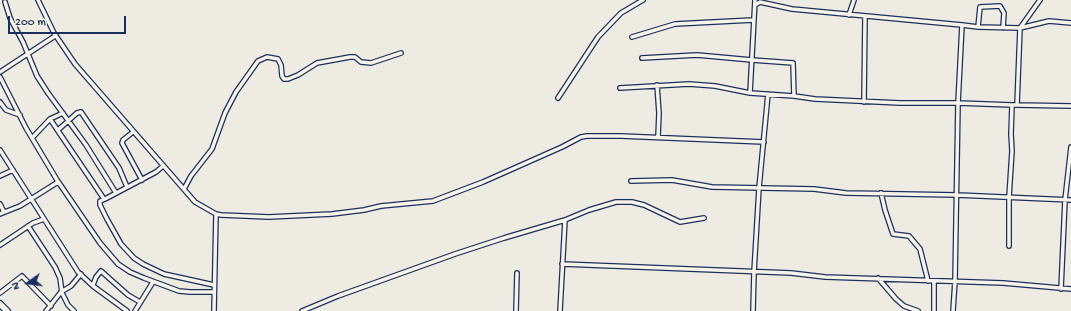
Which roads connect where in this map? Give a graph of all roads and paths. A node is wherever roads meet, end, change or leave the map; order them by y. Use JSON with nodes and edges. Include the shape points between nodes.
{"nodes":[{"id":1,"x":38,"y":0,"type":"edge"},
{"id":2,"x":643,"y":0,"type":"edge"},
{"id":3,"x":854,"y":0,"type":"edge"},
{"id":4,"x":1040,"y":0,"type":"edge"},
{"id":5,"x":758,"y":1,"type":"edge"},
{"id":6,"x":5,"y":2,"type":"dead end"},
{"id":7,"x":755,"y":5,"type":"junction"},
{"id":8,"x":849,"y":15,"type":"junction"},
{"id":9,"x":865,"y":17,"type":"junction"},
{"id":10,"x":754,"y":20,"type":"junction"},
{"id":11,"x":1071,"y":23,"type":"edge"},
{"id":12,"x":962,"y":25,"type":"junction"},
{"id":13,"x":978,"y":27,"type":"junction"},
{"id":14,"x":1003,"y":28,"type":"junction"},
{"id":15,"x":1020,"y":28,"type":"junction"},
{"id":16,"x":55,"y":36,"type":"junction"},
{"id":17,"x":632,"y":37,"type":"dead end"},
{"id":18,"x":401,"y":53,"type":"dead end"},
{"id":19,"x":28,"y":54,"type":"junction"},
{"id":20,"x":642,"y":58,"type":"dead end"},
{"id":21,"x":752,"y":60,"type":"junction"},
{"id":22,"x":0,"y":72,"type":"edge"},
{"id":23,"x":0,"y":77,"type":"edge"},
{"id":24,"x":657,"y":85,"type":"junction"},
{"id":25,"x":620,"y":88,"type":"dead end"},
{"id":26,"x":750,"y":93,"type":"junction"},
{"id":27,"x":768,"y":94,"type":"junction"},
{"id":28,"x":794,"y":96,"type":"junction"},
{"id":29,"x":558,"y":98,"type":"dead end"},
{"id":30,"x":0,"y":102,"type":"edge"},
{"id":31,"x":864,"y":102,"type":"junction"},
{"id":32,"x":958,"y":103,"type":"junction"},
{"id":33,"x":1012,"y":105,"type":"junction"},
{"id":34,"x":1017,"y":105,"type":"junction"},
{"id":35,"x":1071,"y":106,"type":"edge"},
{"id":36,"x":63,"y":113,"type":"junction"},
{"id":37,"x":20,"y":115,"type":"junction"},
{"id":38,"x":50,"y":119,"type":"junction"},
{"id":39,"x":69,"y":120,"type":"junction"},
{"id":40,"x":58,"y":130,"type":"junction"},
{"id":41,"x":133,"y":132,"type":"junction"},
{"id":42,"x":658,"y":137,"type":"junction"},
{"id":43,"x":32,"y":138,"type":"junction"},
{"id":44,"x":764,"y":142,"type":"junction"},
{"id":45,"x":1071,"y":147,"type":"edge"},
{"id":46,"x":0,"y":150,"type":"edge"},
{"id":47,"x":163,"y":166,"type":"junction"},
{"id":48,"x":13,"y":170,"type":"junction"},
{"id":49,"x":0,"y":176,"type":"edge"},
{"id":50,"x":142,"y":180,"type":"junction"},
{"id":51,"x":631,"y":181,"type":"dead end"},
{"id":52,"x":58,"y":182,"type":"junction"},
{"id":53,"x":127,"y":187,"type":"junction"},
{"id":54,"x":759,"y":188,"type":"junction"},
{"id":55,"x":184,"y":189,"type":"junction"},
{"id":56,"x":116,"y":193,"type":"junction"},
{"id":57,"x":881,"y":193,"type":"junction"},
{"id":58,"x":957,"y":195,"type":"junction"},
{"id":59,"x":1009,"y":197,"type":"junction"},
{"id":60,"x":32,"y":199,"type":"junction"},
{"id":61,"x":104,"y":199,"type":"junction"},
{"id":62,"x":1065,"y":200,"type":"junction"},
{"id":63,"x":1071,"y":200,"type":"edge"},
{"id":64,"x":0,"y":204,"type":"edge"},
{"id":65,"x":4,"y":212,"type":"junction"},
{"id":66,"x":0,"y":214,"type":"edge"},
{"id":67,"x":216,"y":214,"type":"junction"},
{"id":68,"x":704,"y":218,"type":"dead end"},
{"id":69,"x":44,"y":219,"type":"junction"},
{"id":70,"x":565,"y":220,"type":"junction"},
{"id":71,"x":28,"y":226,"type":"junction"},
{"id":72,"x":0,"y":245,"type":"edge"},
{"id":73,"x":1009,"y":246,"type":"dead end"},
{"id":74,"x":562,"y":264,"type":"junction"},
{"id":75,"x":754,"y":272,"type":"junction"},
{"id":76,"x":517,"y":273,"type":"dead end"},
{"id":77,"x":80,"y":274,"type":"junction"},
{"id":78,"x":878,"y":278,"type":"junction"},
{"id":79,"x":928,"y":281,"type":"junction"},
{"id":80,"x":934,"y":281,"type":"junction"},
{"id":81,"x":955,"y":281,"type":"junction"},
{"id":82,"x":153,"y":282,"type":"junction"},
{"id":83,"x":93,"y":285,"type":"junction"},
{"id":84,"x":214,"y":285,"type":"junction"},
{"id":85,"x":1061,"y":289,"type":"junction"},
{"id":86,"x":1071,"y":289,"type":"edge"},
{"id":87,"x":62,"y":292,"type":"junction"},
{"id":88,"x":214,"y":292,"type":"junction"},
{"id":89,"x":0,"y":293,"type":"edge"},
{"id":90,"x":140,"y":302,"type":"junction"},
{"id":91,"x":0,"y":304,"type":"edge"},
{"id":92,"x":51,"y":306,"type":"junction"},
{"id":93,"x":7,"y":311,"type":"edge"},
{"id":94,"x":46,"y":311,"type":"edge"},
{"id":95,"x":74,"y":311,"type":"edge"},
{"id":96,"x":127,"y":311,"type":"edge"},
{"id":97,"x":135,"y":311,"type":"edge"},
{"id":98,"x":214,"y":311,"type":"edge"},
{"id":99,"x":302,"y":311,"type":"edge"},
{"id":100,"x":516,"y":311,"type":"edge"},
{"id":101,"x":560,"y":311,"type":"edge"},
{"id":102,"x":753,"y":311,"type":"edge"},
{"id":103,"x":918,"y":311,"type":"edge"},
{"id":104,"x":934,"y":311,"type":"edge"},
{"id":105,"x":953,"y":311,"type":"edge"}],
"edges":[{"from":1,"to":16,"type":"street"},
{"from":2,"to":29,"type":"street","via":[[621,13],[598,37]]},
{"from":3,"to":8,"type":"street"},
{"from":4,"to":15,"type":"street"},
{"from":5,"to":7,"type":"street"},
{"from":5,"to":7,"type":"street","via":[[760,2]]},
{"from":5,"to":8,"type":"street","via":[[792,9]]},
{"from":6,"to":19,"type":"street"},
{"from":7,"to":10,"type":"street"},
{"from":8,"to":9,"type":"street"},
{"from":9,"to":12,"type":"street"},
{"from":9,"to":31,"type":"street"},
{"from":10,"to":17,"type":"street","via":[[675,24]]},
{"from":10,"to":21,"type":"street"},
{"from":11,"to":15,"type":"street","via":[[1049,21]]},
{"from":12,"to":13,"type":"street"},
{"from":12,"to":32,"type":"street"},
{"from":13,"to":14,"type":"street"},
{"from":13,"to":14,"type":"street","via":[[980,7],[1000,6],[1004,14]]},
{"from":14,"to":15,"type":"street"},
{"from":15,"to":34,"type":"street"},
{"from":16,"to":19,"type":"street"},
{"from":16,"to":41,"type":"street","via":[[75,64]]},
{"from":18,"to":55,"type":"street","via":[[371,63],[350,57],[318,63],[288,80],[282,76],[278,60],[267,57],[258,60],[225,113],[212,149]]},
{"from":19,"to":22,"type":"street"},
{"from":19,"to":36,"type":"street","via":[[37,76]]},
{"from":20,"to":21,"type":"street","via":[[697,55]]},
{"from":21,"to":26,"type":"street"},
{"from":21,"to":28,"type":"street","via":[[793,63]]},
{"from":23,"to":37,"type":"street"},
{"from":24,"to":25,"type":"street"},
{"from":24,"to":26,"type":"street","via":[[701,84]]},
{"from":24,"to":42,"type":"street"},
{"from":26,"to":27,"type":"street"},
{"from":27,"to":28,"type":"street"},
{"from":27,"to":44,"type":"street"},
{"from":28,"to":31,"type":"street"},
{"from":30,"to":37,"type":"street","via":[[6,110]]},
{"from":31,"to":32,"type":"street"},
{"from":32,"to":33,"type":"street"},
{"from":32,"to":58,"type":"street"},
{"from":33,"to":34,"type":"street"},
{"from":33,"to":59,"type":"street"},
{"from":34,"to":35,"type":"street"},
{"from":36,"to":38,"type":"street"},
{"from":36,"to":39,"type":"street"},
{"from":37,"to":43,"type":"street"},
{"from":38,"to":40,"type":"street"},
{"from":38,"to":43,"type":"street"},
{"from":39,"to":40,"type":"street"},
{"from":39,"to":53,"type":"street","via":[[79,112],[84,116],[119,168]]},
{"from":39,"to":56,"type":"street"},
{"from":40,"to":61,"type":"street"},
{"from":41,"to":47,"type":"street"},
{"from":41,"to":50,"type":"street","via":[[122,143]]},
{"from":42,"to":44,"type":"street"},
{"from":42,"to":67,"type":"street","via":[[581,137],[484,182],[433,201],[332,214],[269,217]]},
{"from":43,"to":52,"type":"street"},
{"from":44,"to":54,"type":"street"},
{"from":45,"to":62,"type":"street"},
{"from":46,"to":48,"type":"street"},
{"from":47,"to":50,"type":"street"},
{"from":47,"to":55,"type":"street"},
{"from":48,"to":49,"type":"street"},
{"from":48,"to":60,"type":"street"},
{"from":50,"to":53,"type":"street"},
{"from":51,"to":54,"type":"street","via":[[672,180],[712,187]]},
{"from":52,"to":60,"type":"street"},
{"from":52,"to":82,"type":"street","via":[[118,264]]},
{"from":53,"to":56,"type":"street"},
{"from":54,"to":57,"type":"street"},
{"from":54,"to":75,"type":"street"},
{"from":55,"to":67,"type":"street","via":[[195,202]]},
{"from":56,"to":61,"type":"street"},
{"from":57,"to":58,"type":"street"},
{"from":57,"to":79,"type":"street","via":[[893,234],[909,236],[920,249]]},
{"from":58,"to":59,"type":"street"},
{"from":58,"to":81,"type":"street"},
{"from":59,"to":62,"type":"street"},
{"from":59,"to":73,"type":"street"},
{"from":60,"to":65,"type":"street"},
{"from":60,"to":69,"type":"street"},
{"from":61,"to":84,"type":"street","via":[[100,203],[107,219],[121,244],[134,258],[164,274]]},
{"from":62,"to":63,"type":"street"},
{"from":62,"to":85,"type":"street"},
{"from":64,"to":65,"type":"street"},
{"from":65,"to":66,"type":"street"},
{"from":67,"to":84,"type":"street"},
{"from":68,"to":70,"type":"street","via":[[680,222],[644,204],[620,201]]},
{"from":69,"to":71,"type":"street"},
{"from":69,"to":77,"type":"street"},
{"from":70,"to":74,"type":"street"},
{"from":70,"to":99,"type":"street","via":[[455,254]]},
{"from":71,"to":72,"type":"street"},
{"from":71,"to":87,"type":"street","via":[[55,267]]},
{"from":74,"to":75,"type":"street"},
{"from":74,"to":101,"type":"street"},
{"from":75,"to":78,"type":"street"},
{"from":75,"to":102,"type":"street"},
{"from":76,"to":100,"type":"street"},
{"from":77,"to":83,"type":"street"},
{"from":77,"to":87,"type":"street","via":[[71,286]]},
{"from":78,"to":79,"type":"street"},
{"from":78,"to":103,"type":"street","via":[[904,306]]},
{"from":79,"to":80,"type":"street"},
{"from":80,"to":81,"type":"street"},
{"from":80,"to":104,"type":"street"},
{"from":81,"to":85,"type":"street"},
{"from":81,"to":105,"type":"street"},
{"from":82,"to":88,"type":"street","via":[[185,292]]},
{"from":82,"to":90,"type":"street"},
{"from":83,"to":90,"type":"street","via":[[101,271]]},
{"from":83,"to":96,"type":"street"},
{"from":84,"to":88,"type":"street"},
{"from":85,"to":86,"type":"street"},
{"from":87,"to":92,"type":"street"},
{"from":87,"to":95,"type":"street"},
{"from":88,"to":98,"type":"street"},
{"from":89,"to":92,"type":"street","via":[[22,276]]},
{"from":90,"to":97,"type":"street"},
{"from":91,"to":93,"type":"highway"},
{"from":92,"to":94,"type":"street"}]}
